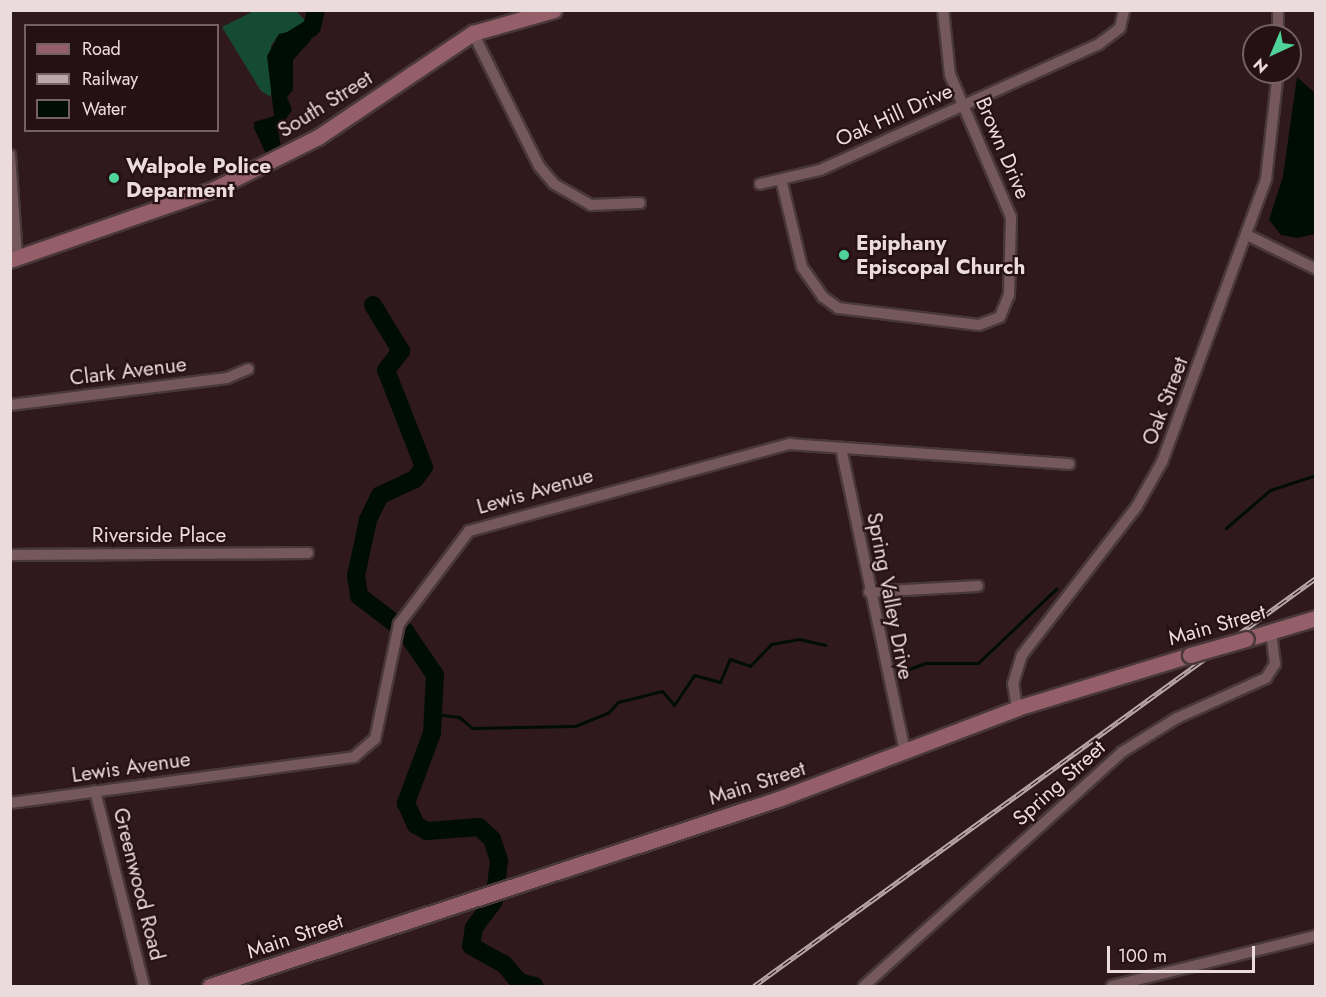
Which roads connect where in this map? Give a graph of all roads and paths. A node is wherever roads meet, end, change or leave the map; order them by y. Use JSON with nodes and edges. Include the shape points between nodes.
{"nodes":[{"id":1,"x":554,"y":10,"type":"edge"},
{"id":2,"x":943,"y":10,"type":"edge"},
{"id":3,"x":1124,"y":10,"type":"edge"},
{"id":4,"x":473,"y":33,"type":"junction"},
{"id":5,"x":1277,"y":84,"type":"edge"},
{"id":6,"x":964,"y":106,"type":"junction"},
{"id":7,"x":10,"y":155,"type":"edge"},
{"id":8,"x":782,"y":183,"type":"junction"},
{"id":9,"x":760,"y":184,"type":"dead end"},
{"id":10,"x":640,"y":203,"type":"dead end"},
{"id":11,"x":1247,"y":235,"type":"junction"},
{"id":12,"x":14,"y":259,"type":"edge"},
{"id":13,"x":1316,"y":269,"type":"edge"},
{"id":14,"x":249,"y":369,"type":"dead end"},
{"id":15,"x":10,"y":405,"type":"edge"},
{"id":16,"x":841,"y":448,"type":"junction"},
{"id":17,"x":1069,"y":464,"type":"dead end"},
{"id":18,"x":308,"y":553,"type":"dead end"},
{"id":19,"x":10,"y":555,"type":"edge"},
{"id":20,"x":978,"y":586,"type":"dead end"},
{"id":21,"x":869,"y":592,"type":"junction"},
{"id":22,"x":1316,"y":618,"type":"edge"},
{"id":23,"x":1271,"y":631,"type":"junction"},
{"id":24,"x":1017,"y":708,"type":"junction"},
{"id":25,"x":905,"y":751,"type":"junction"},
{"id":26,"x":95,"y":791,"type":"junction"},
{"id":27,"x":10,"y":802,"type":"edge"},
{"id":28,"x":1316,"y":936,"type":"edge"},
{"id":29,"x":144,"y":987,"type":"edge"},
{"id":30,"x":210,"y":987,"type":"edge"},
{"id":31,"x":864,"y":987,"type":"edge"},
{"id":32,"x":1112,"y":987,"type":"edge"}],
"edges":[{"from":1,"to":4,"type":"main road","name":"South Street"},
{"from":2,"to":6,"type":"street","name":"Brown Drive","via":[[946,63]]},
{"from":3,"to":6,"type":"street","name":"Oak Hill Drive","via":[[1120,28],[1099,44]]},
{"from":4,"to":10,"type":"street","via":[[539,166],[554,184],[591,204]]},
{"from":4,"to":12,"type":"main road","name":"South Street","via":[[299,147],[173,206]]},
{"from":5,"to":11,"type":"street","name":"Oak Street","via":[[1269,164]]},
{"from":6,"to":8,"type":"street","name":"Oak Hill Drive"},
{"from":6,"to":8,"type":"street","name":"Brown Drive","via":[[1011,217],[1007,308],[989,323],[838,308],[823,297],[802,267]]},
{"from":7,"to":12,"type":"street"},
{"from":8,"to":9,"type":"street","name":"Oak Hill Drive"},
{"from":11,"to":13,"type":"street"},
{"from":11,"to":24,"type":"street","name":"Oak Street","via":[[1153,482],[1022,655],[1013,684]]},
{"from":14,"to":15,"type":"street","name":"Clark Avenue","via":[[226,378]]},
{"from":16,"to":17,"type":"street","name":"Lewis Avenue"},
{"from":16,"to":21,"type":"street","name":"Spring Valley Drive"},
{"from":16,"to":26,"type":"street","name":"Lewis Avenue","via":[[790,444],[756,449],[470,531],[398,628],[375,739],[354,757]]},
{"from":18,"to":19,"type":"street","name":"Riverside Place"},
{"from":20,"to":21,"type":"street"},
{"from":21,"to":25,"type":"street","name":"Spring Valley Drive"},
{"from":22,"to":23,"type":"main road","name":"Main Street"},
{"from":23,"to":24,"type":"main road","name":"Main Street","bridge":true},
{"from":23,"to":31,"type":"street","name":"Spring Street","via":[[1275,664],[1266,678],[1177,718],[1122,753]]},
{"from":24,"to":25,"type":"main road","name":"Main Street"},
{"from":25,"to":30,"type":"main road","name":"Main Street"},
{"from":26,"to":27,"type":"street","name":"Lewis Avenue"},
{"from":26,"to":29,"type":"street","name":"Greenwood Road"},
{"from":28,"to":32,"type":"street"}]}
